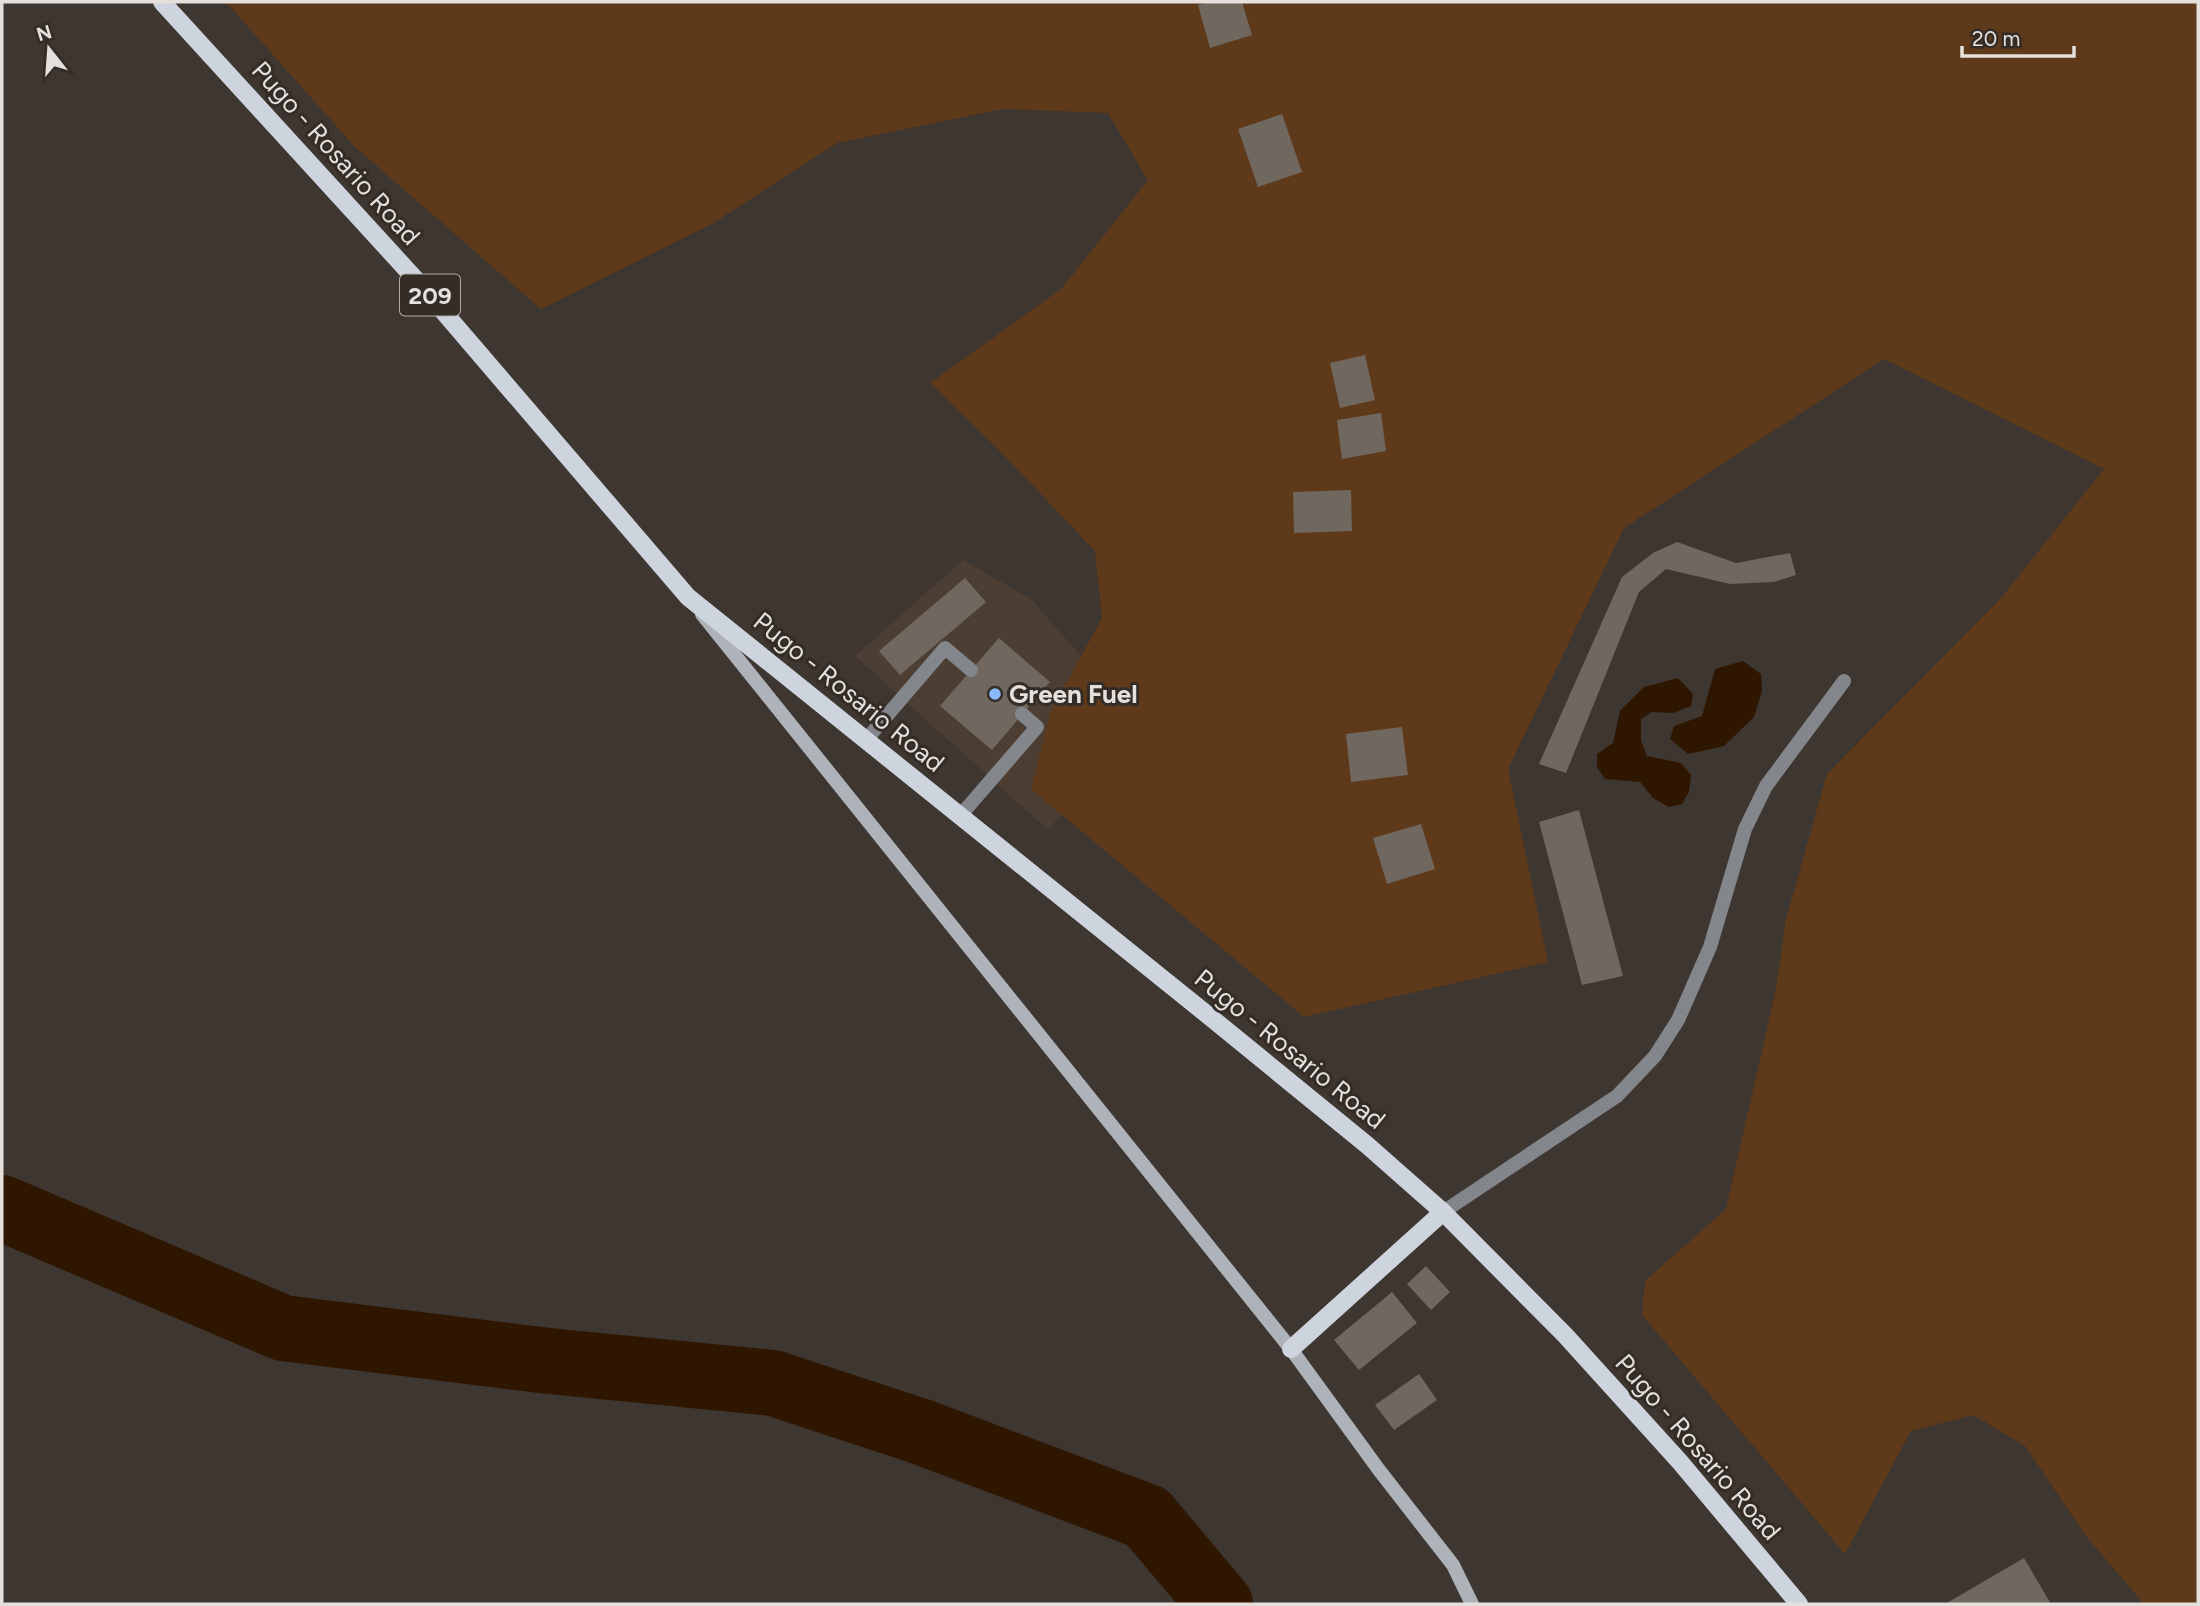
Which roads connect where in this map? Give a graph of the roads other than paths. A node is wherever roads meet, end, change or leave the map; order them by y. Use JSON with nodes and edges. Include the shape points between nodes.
{"nodes":[{"id":1,"x":162,"y":2,"type":"edge"},
{"id":2,"x":688,"y":597,"type":"junction"},
{"id":3,"x":971,"y":670,"type":"dead end"},
{"id":4,"x":1844,"y":681,"type":"dead end"},
{"id":5,"x":1022,"y":714,"type":"dead end"},
{"id":6,"x":866,"y":740,"type":"junction"},
{"id":7,"x":960,"y":816,"type":"junction"},
{"id":8,"x":1443,"y":1212,"type":"junction"},
{"id":9,"x":1291,"y":1349,"type":"junction"},
{"id":10,"x":1472,"y":1604,"type":"edge"},
{"id":11,"x":1799,"y":1604,"type":"edge"}],
"edges":[{"from":1,"to":2,"type":"main road","name":"Pugo - Rosario Road","number":"209","via":[[418,282]]},
{"from":2,"to":6,"type":"main road","name":"Pugo - Rosario Road"},
{"from":2,"to":9,"type":"main road","name":"Pugo - Rosario Road","number":"209"},
{"from":3,"to":6,"type":"lane","via":[[945,648]]},
{"from":4,"to":8,"type":"lane","via":[[1762,794],[1745,829],[1710,947],[1678,1020],[1655,1056],[1617,1096]]},
{"from":5,"to":7,"type":"lane","via":[[1037,727]]},
{"from":6,"to":7,"type":"main road","name":"Pugo - Rosario Road"},
{"from":7,"to":8,"type":"main road","name":"Pugo - Rosario Road"},
{"from":8,"to":9,"type":"main road"},
{"from":8,"to":11,"type":"main road","name":"Pugo - Rosario Road","via":[[1565,1335]]},
{"from":9,"to":10,"type":"main road","name":"Pugo - Rosario Road","number":"209","via":[[1454,1565]]}]}
